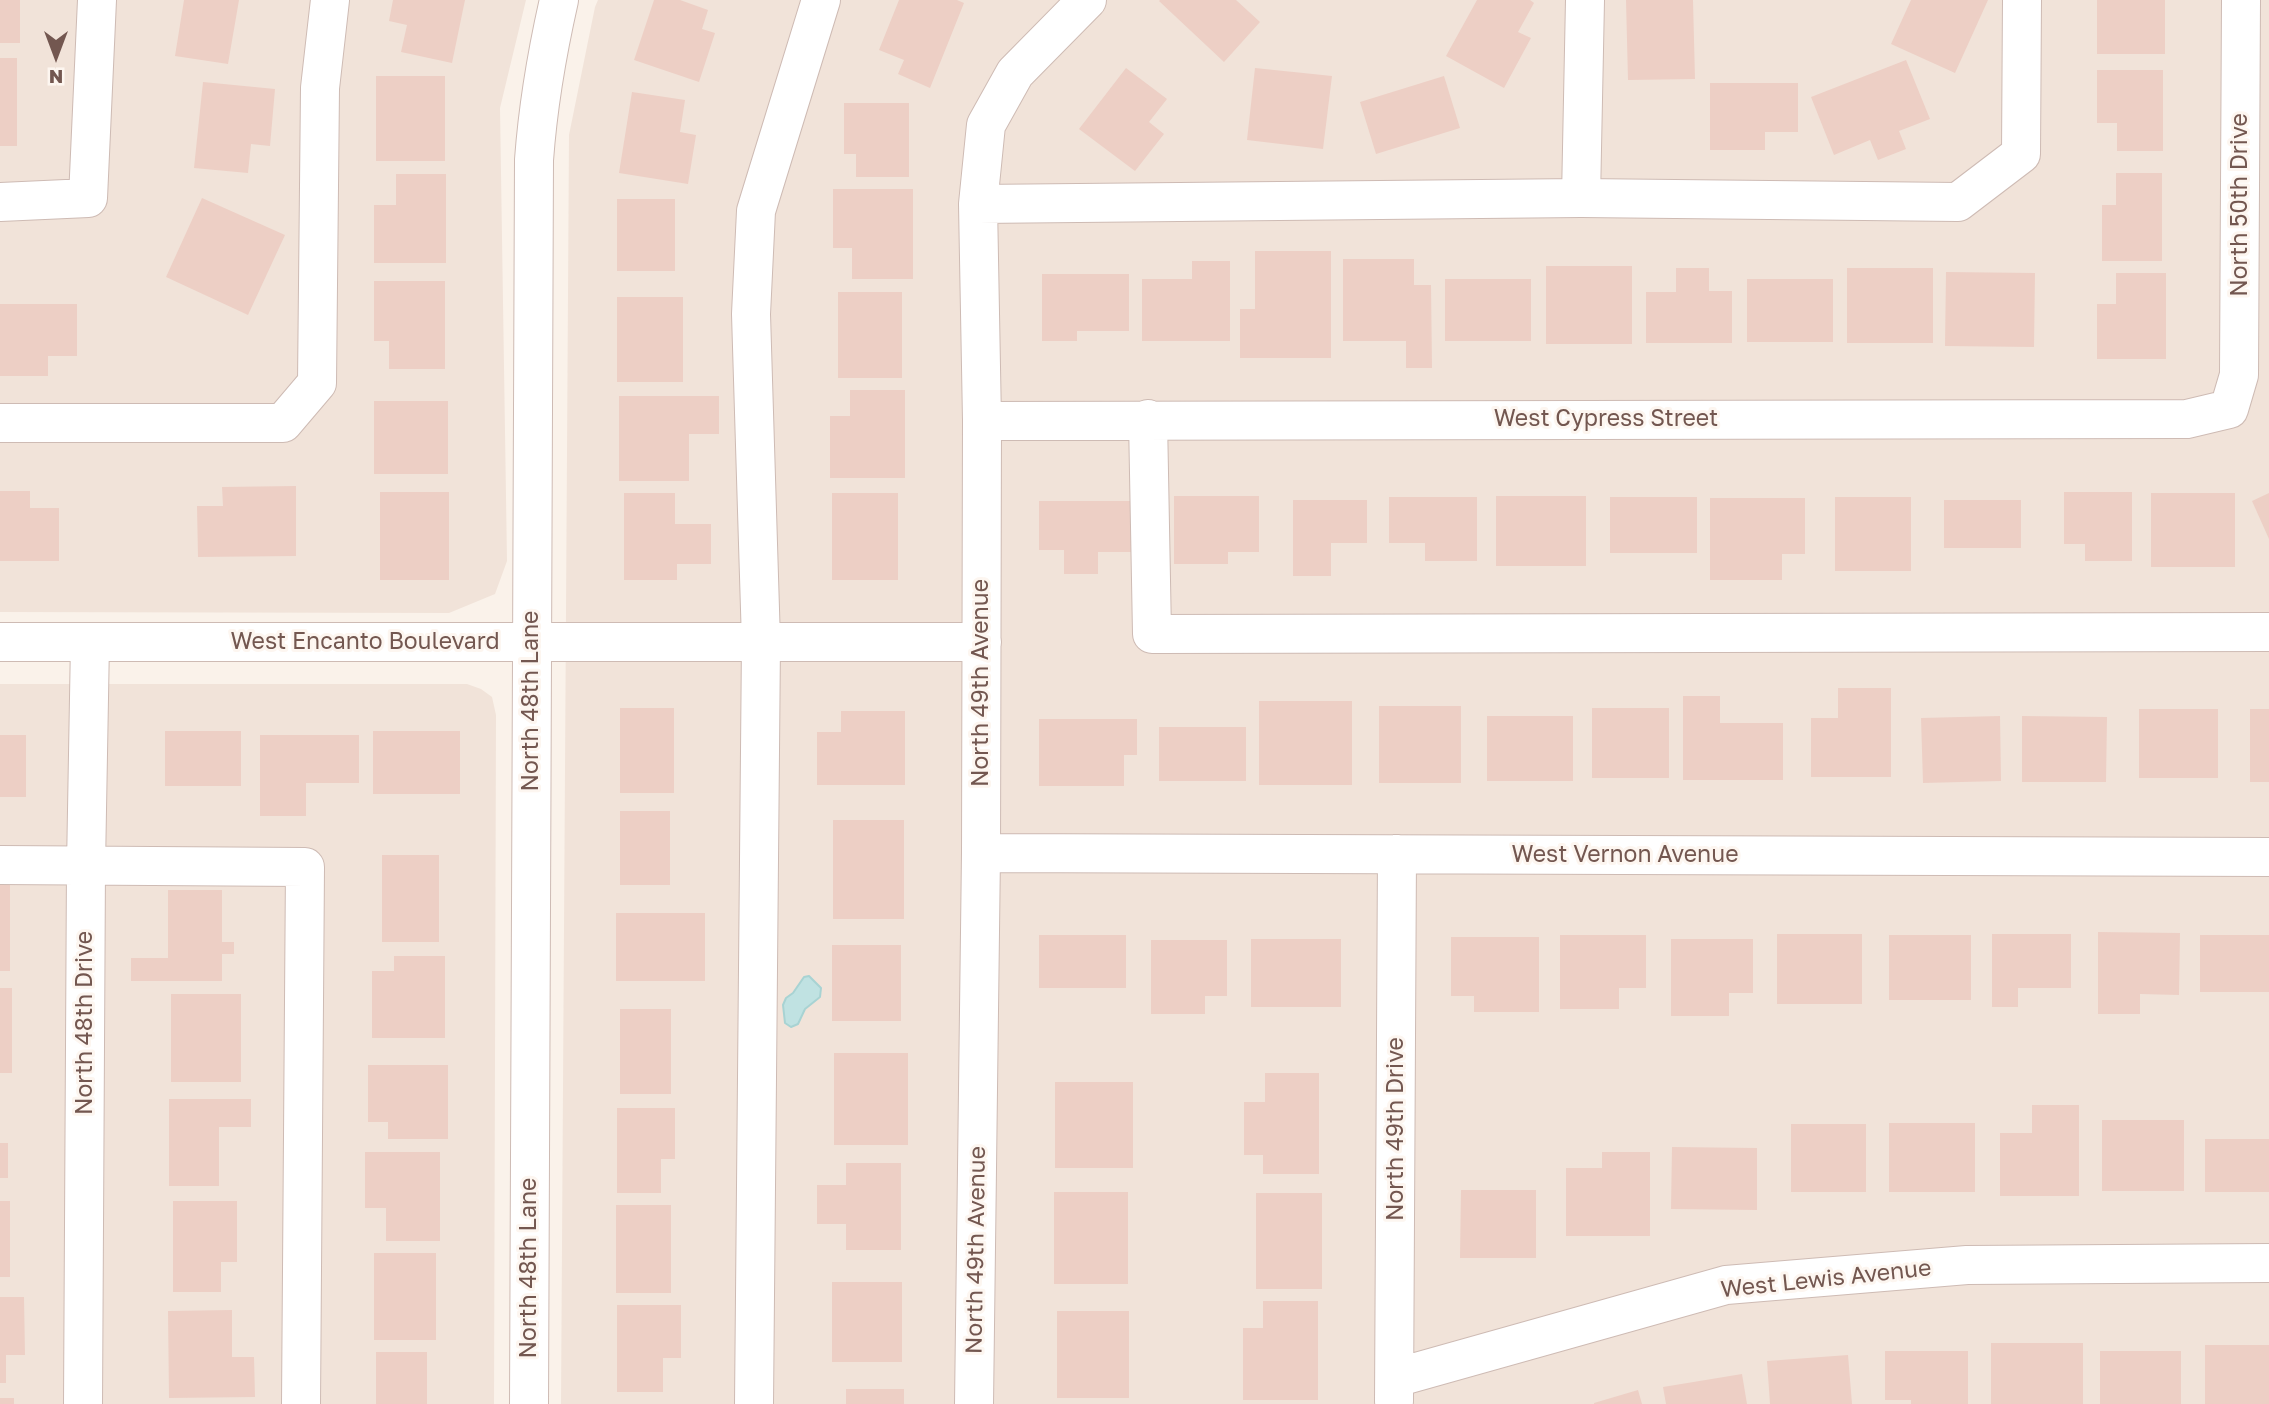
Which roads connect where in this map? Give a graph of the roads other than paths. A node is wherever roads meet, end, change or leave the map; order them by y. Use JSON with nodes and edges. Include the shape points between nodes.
{"nodes":[{"id":1,"x":97,"y":0,"type":"edge"},
{"id":2,"x":330,"y":0,"type":"edge"},
{"id":3,"x":559,"y":0,"type":"edge"},
{"id":4,"x":821,"y":0,"type":"edge"},
{"id":5,"x":1087,"y":0,"type":"edge"},
{"id":6,"x":1585,"y":0,"type":"edge"},
{"id":7,"x":2022,"y":0,"type":"edge"},
{"id":8,"x":2241,"y":0,"type":"edge"},
{"id":9,"x":1581,"y":198,"type":"junction"},
{"id":10,"x":0,"y":202,"type":"edge"},
{"id":11,"x":978,"y":204,"type":"junction"},
{"id":12,"x":2229,"y":409,"type":"joint"},
{"id":13,"x":1148,"y":419,"type":"junction"},
{"id":14,"x":982,"y":421,"type":"junction"},
{"id":15,"x":0,"y":424,"type":"edge"},
{"id":16,"x":2269,"y":632,"type":"edge"},
{"id":17,"x":0,"y":642,"type":"edge"},
{"id":18,"x":90,"y":642,"type":"junction"},
{"id":19,"x":531,"y":642,"type":"junction"},
{"id":20,"x":761,"y":642,"type":"junction"},
{"id":21,"x":982,"y":642,"type":"junction"},
{"id":22,"x":981,"y":853,"type":"junction"},
{"id":23,"x":1397,"y":854,"type":"junction"},
{"id":24,"x":2269,"y":857,"type":"edge"},
{"id":25,"x":0,"y":865,"type":"edge"},
{"id":26,"x":86,"y":866,"type":"junction"},
{"id":27,"x":2269,"y":1263,"type":"edge"},
{"id":28,"x":1394,"y":1391,"type":"edge"},
{"id":29,"x":83,"y":1404,"type":"edge"},
{"id":30,"x":301,"y":1404,"type":"edge"},
{"id":31,"x":528,"y":1404,"type":"edge"},
{"id":32,"x":754,"y":1404,"type":"edge"},
{"id":33,"x":974,"y":1404,"type":"edge"}],
"edges":[{"from":1,"to":10,"type":"street","via":[[88,198]]},
{"from":2,"to":15,"type":"street","via":[[320,88],[317,383],[283,424]]},
{"from":3,"to":19,"type":"street","name":"North 48th Lane","via":[[547,52],[534,160]]},
{"from":4,"to":20,"type":"street","via":[[756,211],[751,314]]},
{"from":5,"to":11,"type":"street","name":"North 49th Avenue","via":[[1015,73],[986,125]]},
{"from":6,"to":9,"type":"street"},
{"from":7,"to":9,"type":"street","via":[[2021,153],[1958,202]]},
{"from":8,"to":12,"type":"street","name":"North 50th Drive","via":[[2239,375]]},
{"from":9,"to":11,"type":"street"},
{"from":11,"to":14,"type":"street","name":"North 49th Avenue"},
{"from":12,"to":13,"type":"street","name":"West Cypress Street","via":[[2187,419]]},
{"from":13,"to":14,"type":"street","name":"West Cypress Street"},
{"from":13,"to":16,"type":"street","via":[[1152,634]]},
{"from":14,"to":21,"type":"street","name":"North 49th Avenue"},
{"from":17,"to":18,"type":"street","name":"West Encanto Boulevard"},
{"from":18,"to":19,"type":"street","name":"West Encanto Boulevard"},
{"from":18,"to":26,"type":"street","name":"North 48th Drive"},
{"from":19,"to":20,"type":"street","name":"West Encanto Boulevard"},
{"from":19,"to":31,"type":"street","name":"North 48th Lane"},
{"from":20,"to":21,"type":"street","name":"West Encanto Boulevard"},
{"from":20,"to":32,"type":"street"},
{"from":21,"to":22,"type":"street","name":"North 49th Avenue"},
{"from":22,"to":23,"type":"street","name":"West Vernon Avenue"},
{"from":22,"to":33,"type":"street","name":"North 49th Avenue"},
{"from":23,"to":24,"type":"street","name":"West Vernon Avenue"},
{"from":23,"to":28,"type":"street","name":"North 49th Drive"},
{"from":25,"to":26,"type":"street"},
{"from":26,"to":29,"type":"street","name":"North 48th Drive"},
{"from":26,"to":30,"type":"street","via":[[305,867]]},
{"from":27,"to":28,"type":"street","name":"West Lewis Avenue","via":[[1966,1265],[1726,1285]]}]}
